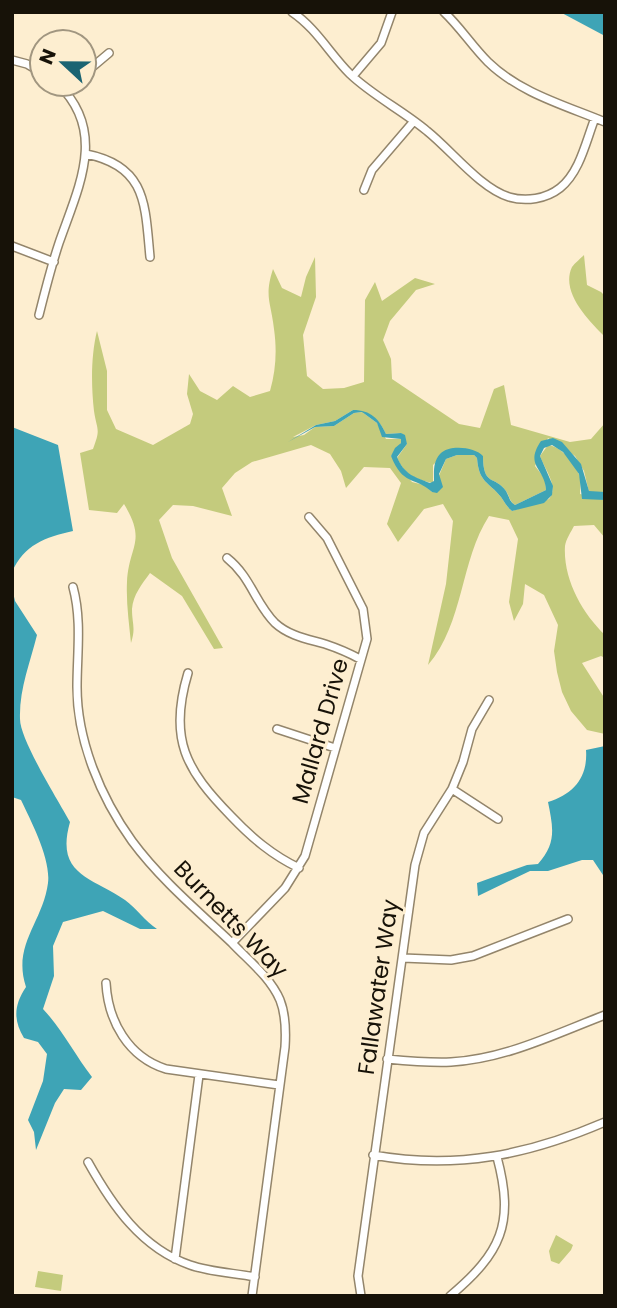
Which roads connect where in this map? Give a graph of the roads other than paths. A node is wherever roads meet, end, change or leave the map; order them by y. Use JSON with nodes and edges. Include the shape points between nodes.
{"nodes":[{"id":1,"x":292,"y":12,"type":"edge"},
{"id":2,"x":393,"y":12,"type":"edge"},
{"id":3,"x":444,"y":12,"type":"edge"},
{"id":4,"x":109,"y":53,"type":"dead end"},
{"id":5,"x":98,"y":62,"type":"edge"},
{"id":6,"x":353,"y":76,"type":"junction"},
{"id":7,"x":72,"y":98,"type":"edge"},
{"id":8,"x":595,"y":118,"type":"junction"},
{"id":9,"x":414,"y":121,"type":"junction"},
{"id":10,"x":605,"y":122,"type":"edge"},
{"id":11,"x":86,"y":154,"type":"junction"},
{"id":12,"x":364,"y":190,"type":"dead end"},
{"id":13,"x":12,"y":246,"type":"edge"},
{"id":14,"x":150,"y":257,"type":"dead end"},
{"id":15,"x":54,"y":262,"type":"junction"},
{"id":16,"x":39,"y":316,"type":"dead end"},
{"id":17,"x":309,"y":517,"type":"dead end"},
{"id":18,"x":227,"y":558,"type":"dead end"},
{"id":19,"x":73,"y":587,"type":"dead end"},
{"id":20,"x":360,"y":659,"type":"junction"},
{"id":21,"x":188,"y":673,"type":"dead end"},
{"id":22,"x":489,"y":700,"type":"dead end"},
{"id":23,"x":277,"y":729,"type":"dead end"},
{"id":24,"x":335,"y":748,"type":"junction"},
{"id":25,"x":452,"y":789,"type":"junction"},
{"id":26,"x":498,"y":819,"type":"dead end"},
{"id":27,"x":299,"y":868,"type":"junction"},
{"id":28,"x":568,"y":919,"type":"dead end"},
{"id":29,"x":232,"y":943,"type":"junction"},
{"id":30,"x":403,"y":958,"type":"junction"},
{"id":31,"x":106,"y":983,"type":"dead end"},
{"id":32,"x":605,"y":1015,"type":"edge"},
{"id":33,"x":387,"y":1059,"type":"junction"},
{"id":34,"x":199,"y":1075,"type":"junction"},
{"id":35,"x":279,"y":1086,"type":"junction"},
{"id":36,"x":605,"y":1122,"type":"edge"},
{"id":37,"x":373,"y":1155,"type":"junction"},
{"id":38,"x":496,"y":1157,"type":"junction"},
{"id":39,"x":88,"y":1162,"type":"dead end"},
{"id":40,"x":175,"y":1259,"type":"junction"},
{"id":41,"x":255,"y":1277,"type":"junction"},
{"id":42,"x":252,"y":1296,"type":"edge"},
{"id":43,"x":360,"y":1296,"type":"edge"},
{"id":44,"x":450,"y":1296,"type":"edge"}],
"edges":[{"from":1,"to":6,"type":"street"},
{"from":2,"to":6,"type":"street","via":[[382,43]]},
{"from":3,"to":8,"type":"street","via":[[507,77],[533,93]]},
{"from":4,"to":5,"type":"street"},
{"from":6,"to":9,"type":"street"},
{"from":7,"to":11,"type":"street","via":[[82,118]]},
{"from":8,"to":9,"type":"street","via":[[568,181],[553,192],[526,199],[495,191]]},
{"from":8,"to":10,"type":"street"},
{"from":9,"to":12,"type":"street","via":[[372,170]]},
{"from":11,"to":14,"type":"street","via":[[106,158],[133,178],[145,207]]},
{"from":11,"to":15,"type":"street"},
{"from":13,"to":15,"type":"street"},
{"from":15,"to":16,"type":"street"},
{"from":17,"to":20,"type":"street","name":"Mallard Drive","via":[[332,546],[363,609],[366,639]]},
{"from":18,"to":20,"type":"street","via":[[244,573],[276,624]]},
{"from":19,"to":29,"type":"street","name":"Burnetts Way","via":[[79,618],[77,691],[97,777],[142,854]]},
{"from":20,"to":24,"type":"street","name":"Mallard Drive"},
{"from":21,"to":27,"type":"street","via":[[181,727],[195,776],[256,841]]},
{"from":22,"to":25,"type":"street","name":"Fallawater Way","via":[[471,729]]},
{"from":23,"to":24,"type":"street"},
{"from":24,"to":27,"type":"street","name":"Mallard Drive"},
{"from":25,"to":26,"type":"street"},
{"from":25,"to":30,"type":"street","name":"Fallawater Way","via":[[424,833],[415,865]]},
{"from":27,"to":29,"type":"street","name":"Mallard Drive"},
{"from":28,"to":30,"type":"street","via":[[473,956]]},
{"from":29,"to":35,"type":"street","name":"Burnetts Way","via":[[268,981],[284,1012],[286,1041]]},
{"from":30,"to":33,"type":"street","name":"Fallawater Way"},
{"from":31,"to":34,"type":"street","via":[[110,1013],[130,1046],[159,1067]]},
{"from":32,"to":33,"type":"street","via":[[474,1059],[438,1063]]},
{"from":33,"to":37,"type":"street","name":"Fallawater Way"},
{"from":34,"to":35,"type":"street"},
{"from":34,"to":40,"type":"street"},
{"from":35,"to":41,"type":"street","name":"Burnetts Way"},
{"from":36,"to":38,"type":"street"},
{"from":37,"to":38,"type":"street","via":[[433,1162]]},
{"from":37,"to":43,"type":"street","name":"Fallawater Way","via":[[358,1276]]},
{"from":38,"to":44,"type":"street","via":[[504,1200],[501,1231],[481,1268]]},
{"from":39,"to":40,"type":"street","via":[[141,1237]]},
{"from":40,"to":41,"type":"street"},
{"from":41,"to":42,"type":"street","name":"Burnetts Way"}]}
